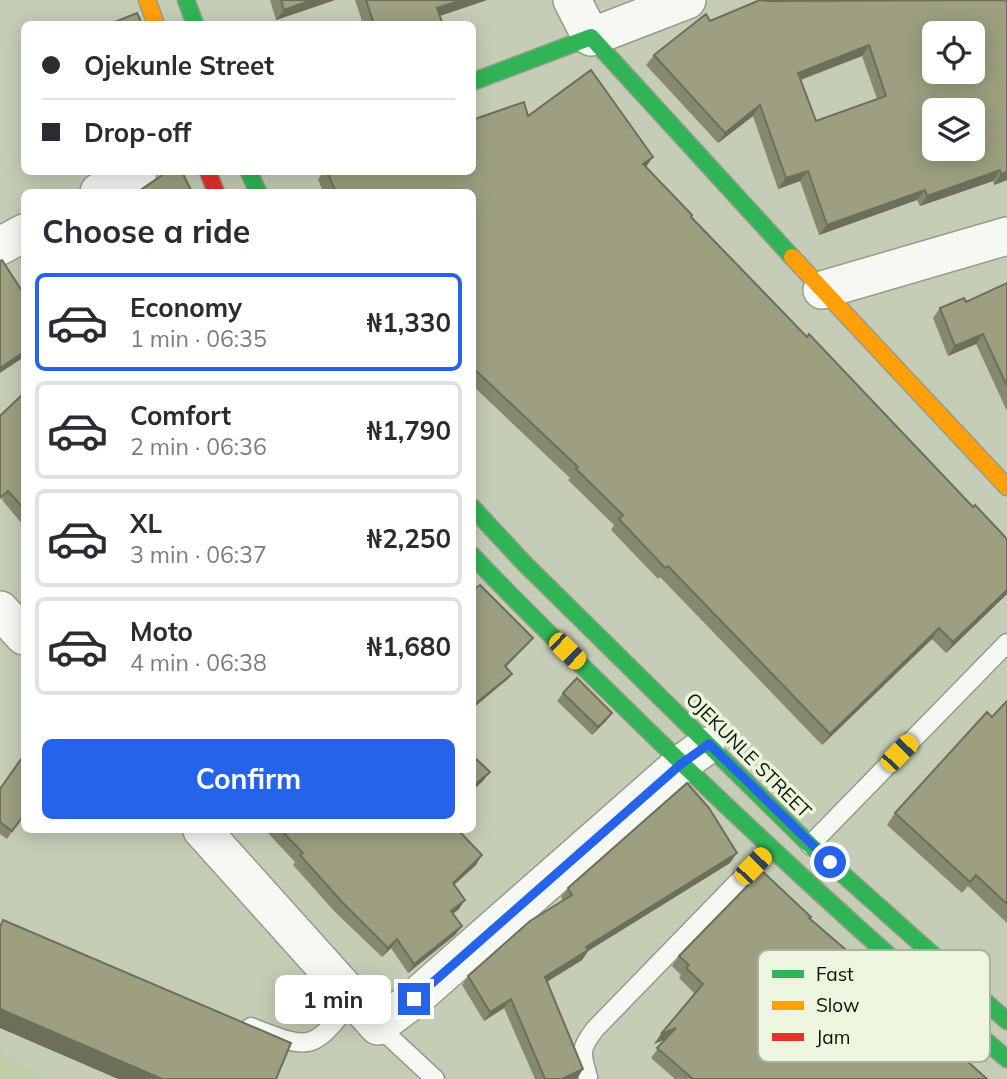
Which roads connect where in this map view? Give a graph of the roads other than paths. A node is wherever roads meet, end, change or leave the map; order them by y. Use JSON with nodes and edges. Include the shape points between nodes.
{"nodes":[{"id":1,"x":147,"y":0,"type":"edge"},
{"id":2,"x":186,"y":0,"type":"edge"},
{"id":3,"x":572,"y":0,"type":"edge"},
{"id":4,"x":687,"y":0,"type":"edge"},
{"id":5,"x":155,"y":21,"type":"edge"},
{"id":6,"x":194,"y":21,"type":"edge"},
{"id":7,"x":590,"y":37,"type":"junction"},
{"id":8,"x":476,"y":80,"type":"edge"},
{"id":9,"x":132,"y":175,"type":"edge"},
{"id":10,"x":256,"y":178,"type":"edge"},
{"id":11,"x":105,"y":189,"type":"edge"},
{"id":12,"x":225,"y":189,"type":"edge"},
{"id":13,"x":21,"y":235,"type":"edge"},
{"id":14,"x":1007,"y":236,"type":"edge"},
{"id":15,"x":0,"y":246,"type":"edge"},
{"id":16,"x":821,"y":290,"type":"junction"},
{"id":17,"x":1007,"y":487,"type":"edge"},
{"id":18,"x":476,"y":511,"type":"edge"},
{"id":19,"x":476,"y":559,"type":"edge"},
{"id":20,"x":0,"y":610,"type":"edge"},
{"id":21,"x":21,"y":633,"type":"edge"},
{"id":22,"x":1007,"y":643,"type":"edge"},
{"id":23,"x":695,"y":754,"type":"junction"},
{"id":24,"x":205,"y":833,"type":"edge"},
{"id":25,"x":810,"y":845,"type":"junction"},
{"id":26,"x":770,"y":849,"type":"junction"},
{"id":27,"x":880,"y":950,"type":"edge"},
{"id":28,"x":928,"y":950,"type":"edge"},
{"id":29,"x":354,"y":997,"type":"junction"},
{"id":30,"x":990,"y":1006,"type":"edge"},
{"id":31,"x":1007,"y":1021,"type":"edge"},
{"id":32,"x":240,"y":1022,"type":"edge"},
{"id":33,"x":378,"y":1026,"type":"junction"},
{"id":34,"x":990,"y":1045,"type":"edge"},
{"id":35,"x":1007,"y":1059,"type":"edge"},
{"id":36,"x":588,"y":1077,"type":"edge"},
{"id":37,"x":435,"y":1079,"type":"edge"}],
"edges":[{"from":1,"to":5,"type":"street"},
{"from":2,"to":6,"type":"street"},
{"from":3,"to":7,"type":"street"},
{"from":4,"to":7,"type":"street"},
{"from":7,"to":8,"type":"street"},
{"from":7,"to":16,"type":"street"},
{"from":9,"to":11,"type":"street"},
{"from":10,"to":12,"type":"street"},
{"from":13,"to":15,"type":"street"},
{"from":14,"to":16,"type":"street"},
{"from":16,"to":17,"type":"street"},
{"from":18,"to":23,"type":"street","name":"OJEKUNLE STREET"},
{"from":19,"to":23,"type":"street","name":"OJEKUNLE STREET"},
{"from":20,"to":21,"type":"street"},
{"from":22,"to":25,"type":"lane"},
{"from":23,"to":25,"type":"street","name":"OJEKUNLE STREET"},
{"from":23,"to":26,"type":"street","name":"OJEKUNLE STREET"},
{"from":23,"to":33,"type":"street"},
{"from":24,"to":29,"type":"street"},
{"from":25,"to":28,"type":"street","name":"OJEKUNLE STREET"},
{"from":26,"to":27,"type":"street","name":"OJEKUNLE STREET"},
{"from":26,"to":36,"type":"lane","via":[[590,1036],[581,1052]]},
{"from":29,"to":32,"type":"lane","via":[[326,1035],[309,1043],[288,1042]]},
{"from":29,"to":33,"type":"street"},
{"from":30,"to":31,"type":"street","name":"OJEKUNLE STREET"},
{"from":33,"to":37,"type":"lane"},
{"from":34,"to":35,"type":"street","name":"OJEKUNLE STREET"}]}
